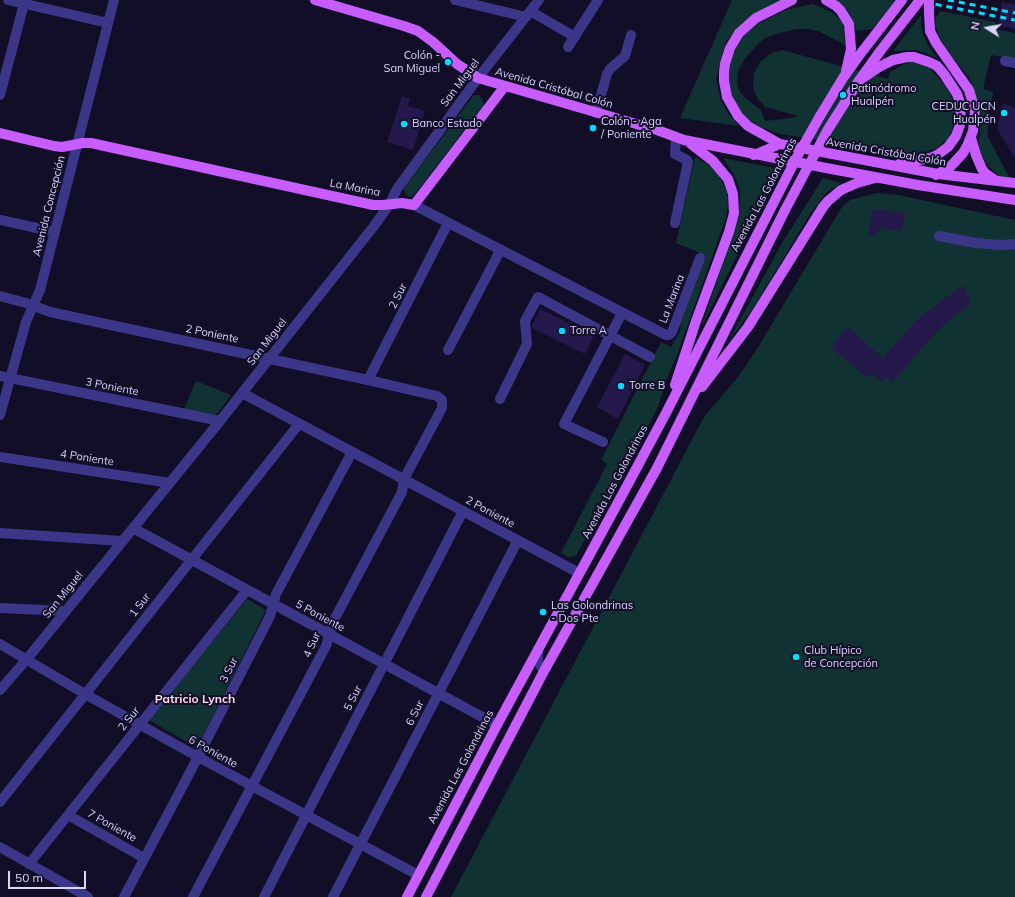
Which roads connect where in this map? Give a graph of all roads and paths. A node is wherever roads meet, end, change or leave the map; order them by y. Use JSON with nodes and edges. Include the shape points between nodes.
{"nodes":[{"id":1,"x":8,"y":0,"type":"edge"},
{"id":2,"x":114,"y":0,"type":"edge"},
{"id":3,"x":314,"y":0,"type":"edge"},
{"id":4,"x":455,"y":0,"type":"edge"},
{"id":5,"x":539,"y":0,"type":"edge"},
{"id":6,"x":598,"y":0,"type":"edge"},
{"id":7,"x":792,"y":0,"type":"edge"},
{"id":8,"x":826,"y":0,"type":"edge"},
{"id":9,"x":902,"y":0,"type":"edge"},
{"id":10,"x":920,"y":0,"type":"edge"},
{"id":11,"x":930,"y":0,"type":"edge"},
{"id":12,"x":25,"y":2,"type":"edge"},
{"id":13,"x":528,"y":14,"type":"junction"},
{"id":14,"x":108,"y":22,"type":"junction"},
{"id":15,"x":631,"y":35,"type":"dead end"},
{"id":16,"x":575,"y":37,"type":"junction"},
{"id":17,"x":568,"y":47,"type":"dead end"},
{"id":18,"x":1005,"y":61,"type":"dead end"},
{"id":19,"x":1015,"y":63,"type":"edge"},
{"id":20,"x":478,"y":78,"type":"junction"},
{"id":21,"x":843,"y":78,"type":"junction"},
{"id":22,"x":858,"y":82,"type":"junction"},
{"id":23,"x":505,"y":86,"type":"junction"},
{"id":24,"x":0,"y":96,"type":"edge"},
{"id":25,"x":596,"y":112,"type":"junction"},
{"id":26,"x":0,"y":133,"type":"edge"},
{"id":27,"x":971,"y":138,"type":"junction"},
{"id":28,"x":680,"y":139,"type":"junction"},
{"id":29,"x":77,"y":144,"type":"junction"},
{"id":30,"x":780,"y":144,"type":"junction"},
{"id":31,"x":754,"y":154,"type":"junction"},
{"id":32,"x":889,"y":164,"type":"junction"},
{"id":33,"x":938,"y":174,"type":"junction"},
{"id":34,"x":879,"y":178,"type":"junction"},
{"id":35,"x":996,"y":180,"type":"junction"},
{"id":36,"x":905,"y":182,"type":"junction"},
{"id":37,"x":1015,"y":183,"type":"edge"},
{"id":38,"x":1015,"y":200,"type":"edge"},
{"id":39,"x":389,"y":205,"type":"junction"},
{"id":40,"x":414,"y":205,"type":"junction"},
{"id":41,"x":0,"y":220,"type":"edge"},
{"id":42,"x":448,"y":223,"type":"junction"},
{"id":43,"x":675,"y":224,"type":"dead end"},
{"id":44,"x":55,"y":232,"type":"junction"},
{"id":45,"x":940,"y":236,"type":"dead end"},
{"id":46,"x":1015,"y":244,"type":"edge"},
{"id":47,"x":500,"y":251,"type":"junction"},
{"id":48,"x":700,"y":258,"type":"dead end"},
{"id":49,"x":0,"y":296,"type":"edge"},
{"id":50,"x":33,"y":306,"type":"junction"},
{"id":51,"x":622,"y":313,"type":"junction"},
{"id":52,"x":610,"y":336,"type":"junction"},
{"id":53,"x":448,"y":350,"type":"dead end"},
{"id":54,"x":650,"y":357,"type":"dead end"},
{"id":55,"x":269,"y":359,"type":"junction"},
{"id":56,"x":0,"y":376,"type":"edge"},
{"id":57,"x":10,"y":378,"type":"junction"},
{"id":58,"x":368,"y":380,"type":"junction"},
{"id":59,"x":242,"y":393,"type":"junction"},
{"id":60,"x":500,"y":399,"type":"dead end"},
{"id":61,"x":442,"y":400,"type":"joint"},
{"id":62,"x":691,"y":401,"type":"junction"},
{"id":63,"x":666,"y":413,"type":"junction"},
{"id":64,"x":0,"y":415,"type":"edge"},
{"id":65,"x":220,"y":421,"type":"junction"},
{"id":66,"x":299,"y":424,"type":"junction"},
{"id":67,"x":603,"y":442,"type":"dead end"},
{"id":68,"x":352,"y":452,"type":"junction"},
{"id":69,"x":0,"y":457,"type":"edge"},
{"id":70,"x":404,"y":479,"type":"junction"},
{"id":71,"x":170,"y":483,"type":"junction"},
{"id":72,"x":463,"y":511,"type":"junction"},
{"id":73,"x":133,"y":528,"type":"junction"},
{"id":74,"x":0,"y":533,"type":"edge"},
{"id":75,"x":518,"y":540,"type":"junction"},
{"id":76,"x":122,"y":541,"type":"junction"},
{"id":77,"x":191,"y":560,"type":"junction"},
{"id":78,"x":579,"y":572,"type":"junction"},
{"id":79,"x":247,"y":590,"type":"junction"},
{"id":80,"x":273,"y":604,"type":"junction"},
{"id":81,"x":0,"y":608,"type":"edge"},
{"id":82,"x":66,"y":611,"type":"junction"},
{"id":83,"x":330,"y":634,"type":"junction"},
{"id":84,"x":0,"y":644,"type":"edge"},
{"id":85,"x":538,"y":648,"type":"junction"},
{"id":86,"x":27,"y":659,"type":"junction"},
{"id":87,"x":384,"y":664,"type":"junction"},
{"id":88,"x":544,"y":671,"type":"junction"},
{"id":89,"x":0,"y":690,"type":"edge"},
{"id":90,"x":438,"y":693,"type":"junction"},
{"id":91,"x":85,"y":694,"type":"junction"},
{"id":92,"x":140,"y":724,"type":"junction"},
{"id":93,"x":497,"y":725,"type":"junction"},
{"id":94,"x":504,"y":747,"type":"junction"},
{"id":95,"x":198,"y":757,"type":"junction"},
{"id":96,"x":252,"y":786,"type":"junction"},
{"id":97,"x":0,"y":802,"type":"edge"},
{"id":98,"x":68,"y":815,"type":"junction"},
{"id":99,"x":306,"y":816,"type":"junction"},
{"id":100,"x":360,"y":845,"type":"junction"},
{"id":101,"x":0,"y":847,"type":"edge"},
{"id":102,"x":144,"y":858,"type":"junction"},
{"id":103,"x":29,"y":864,"type":"junction"},
{"id":104,"x":418,"y":875,"type":"junction"},
{"id":105,"x":88,"y":897,"type":"edge"},
{"id":106,"x":124,"y":897,"type":"edge"},
{"id":107,"x":193,"y":897,"type":"edge"},
{"id":108,"x":264,"y":897,"type":"edge"},
{"id":109,"x":333,"y":897,"type":"edge"},
{"id":110,"x":407,"y":897,"type":"edge"},
{"id":111,"x":426,"y":897,"type":"edge"}],
"edges":[{"from":1,"to":12,"type":"street"},
{"from":2,"to":14,"type":"street","name":"Avenida Concepción"},
{"from":3,"to":20,"type":"main road","name":"Avenida Cristóbal Colón","via":[[418,31]]},
{"from":4,"to":13,"type":"street"},
{"from":5,"to":13,"type":"street","name":"San Miguel"},
{"from":6,"to":16,"type":"street"},
{"from":7,"to":30,"type":"main road","via":[[756,18],[742,30],[730,48],[724,72],[726,93],[734,110],[748,126]]},
{"from":8,"to":21,"type":"main road","via":[[841,11],[849,24],[851,49]]},
{"from":9,"to":21,"type":"main road"},
{"from":10,"to":22,"type":"main road","bridge":true},
{"from":11,"to":27,"type":"main road","bridge":true,"via":[[930,31],[972,96],[975,117]]},
{"from":12,"to":14,"type":"street"},
{"from":12,"to":24,"type":"street"},
{"from":13,"to":16,"type":"street"},
{"from":13,"to":20,"type":"street","name":"San Miguel"},
{"from":14,"to":29,"type":"street","name":"Avenida Concepción"},
{"from":15,"to":25,"type":"street","via":[[625,56],[607,74]]},
{"from":16,"to":17,"type":"street"},
{"from":18,"to":19,"type":"street"},
{"from":20,"to":23,"type":"main road","name":"Avenida Cristóbal Colón"},
{"from":20,"to":39,"type":"street","name":"San Miguel","via":[[397,189]]},
{"from":21,"to":63,"type":"main road","name":"Avenida Las Golondrinas","bridge":true,"via":[[798,155]]},
{"from":22,"to":32,"type":"main road","via":[[892,60],[907,57],[922,59],[937,66],[960,100],[960,125],[948,147],[937,155],[916,161]]},
{"from":22,"to":62,"type":"main road","bridge":true,"via":[[820,144],[771,237]]},
{"from":23,"to":25,"type":"main road","name":"Avenida Cristóbal Colón"},
{"from":23,"to":40,"type":"main road"},
{"from":25,"to":28,"type":"main road","name":"Avenida Cristóbal Colón"},
{"from":26,"to":29,"type":"main road","name":"La Marina","via":[[54,146]]},
{"from":27,"to":33,"type":"main road","via":[[957,160]]},
{"from":27,"to":35,"type":"main road","via":[[982,169]]},
{"from":28,"to":31,"type":"main road","name":"Avenida Cristóbal Colón"},
{"from":28,"to":43,"type":"street","via":[[675,154],[688,163]]},
{"from":28,"to":63,"type":"main road","via":[[705,154],[724,174],[731,186],[734,213]]},
{"from":29,"to":39,"type":"main road","name":"La Marina","via":[[91,142],[362,202]]},
{"from":29,"to":44,"type":"street","name":"Avenida Concepción"},
{"from":30,"to":31,"type":"main road"},
{"from":30,"to":32,"type":"main road","name":"Avenida Cristóbal Colón"},
{"from":31,"to":34,"type":"main road","name":"Avenida Cristóbal Colón"},
{"from":32,"to":33,"type":"main road","name":"Avenida Cristóbal Colón"},
{"from":33,"to":35,"type":"main road","name":"Avenida Cristóbal Colón"},
{"from":33,"to":36,"type":"main road"},
{"from":34,"to":36,"type":"main road","name":"Avenida Cristóbal Colón"},
{"from":34,"to":62,"type":"main road","via":[[846,187],[828,200],[748,327]]},
{"from":35,"to":37,"type":"main road","name":"Avenida Cristóbal Colón"},
{"from":36,"to":38,"type":"main road","name":"Avenida Cristóbal Colón"},
{"from":39,"to":40,"type":"main road","name":"La Marina"},
{"from":39,"to":55,"type":"street","name":"San Miguel"},
{"from":40,"to":42,"type":"street","name":"La Marina"},
{"from":41,"to":44,"type":"street"},
{"from":42,"to":47,"type":"street","name":"La Marina"},
{"from":42,"to":58,"type":"street","name":"2 Sur"},
{"from":44,"to":50,"type":"street","name":"Avenida Concepción","via":[[40,290]]},
{"from":45,"to":46,"type":"street","via":[[982,243]]},
{"from":47,"to":51,"type":"street","name":"La Marina"},
{"from":47,"to":53,"type":"street"},
{"from":48,"to":51,"type":"street","name":"La Marina","via":[[671,334],[663,334]]},
{"from":49,"to":50,"type":"street","name":"2 Poniente"},
{"from":50,"to":55,"type":"street","name":"2 Poniente","via":[[50,312]]},
{"from":50,"to":57,"type":"street","name":"Avenida Concepción"},
{"from":51,"to":52,"type":"street"},
{"from":52,"to":54,"type":"street"},
{"from":52,"to":60,"type":"street","via":[[538,297],[525,321],[527,344]]},
{"from":52,"to":67,"type":"street","via":[[564,424]]},
{"from":55,"to":58,"type":"street","name":"2 Poniente"},
{"from":55,"to":59,"type":"street","name":"San Miguel"},
{"from":56,"to":57,"type":"street","name":"3 Poniente"},
{"from":57,"to":64,"type":"street","name":"Avenida Concepción"},
{"from":57,"to":65,"type":"street","name":"3 Poniente"},
{"from":58,"to":61,"type":"street","name":"2 Poniente","via":[[437,396]]},
{"from":59,"to":65,"type":"street","name":"San Miguel"},
{"from":59,"to":66,"type":"street","name":"2 Poniente"},
{"from":61,"to":70,"type":"street","name":"4 Sur","via":[[442,408]]},
{"from":62,"to":88,"type":"main road","via":[[657,468]]},
{"from":63,"to":78,"type":"main road","name":"Avenida Las Golondrinas"},
{"from":65,"to":71,"type":"street","name":"San Miguel"},
{"from":66,"to":68,"type":"street","name":"2 Poniente"},
{"from":66,"to":77,"type":"street","name":"1 Sur"},
{"from":68,"to":70,"type":"street","name":"2 Poniente"},
{"from":68,"to":80,"type":"street","name":"3 Sur"},
{"from":69,"to":71,"type":"street","name":"4 Poniente"},
{"from":70,"to":72,"type":"street","name":"2 Poniente"},
{"from":70,"to":83,"type":"street","name":"4 Sur","via":[[402,492],[333,622]]},
{"from":71,"to":73,"type":"street","name":"San Miguel"},
{"from":72,"to":75,"type":"street","name":"2 Poniente"},
{"from":72,"to":87,"type":"street","name":"5 Sur"},
{"from":73,"to":76,"type":"street","name":"San Miguel"},
{"from":73,"to":77,"type":"street","name":"5 Poniente"},
{"from":74,"to":76,"type":"street"},
{"from":75,"to":78,"type":"street","name":"2 Poniente"},
{"from":75,"to":90,"type":"street","name":"6 Sur"},
{"from":76,"to":82,"type":"street","name":"San Miguel"},
{"from":77,"to":79,"type":"street","name":"5 Poniente"},
{"from":77,"to":91,"type":"street","name":"1 Sur"},
{"from":78,"to":85,"type":"main road","name":"Avenida Las Golondrinas"},
{"from":79,"to":80,"type":"street","name":"5 Poniente"},
{"from":79,"to":92,"type":"street","name":"2 Sur"},
{"from":80,"to":83,"type":"street","name":"5 Poniente"},
{"from":80,"to":95,"type":"street","name":"3 Sur","via":[[270,616]]},
{"from":81,"to":82,"type":"street"},
{"from":82,"to":86,"type":"street","name":"San Miguel"},
{"from":83,"to":87,"type":"street","name":"5 Poniente"},
{"from":83,"to":96,"type":"street","name":"4 Sur"},
{"from":84,"to":86,"type":"street","name":"6 Poniente"},
{"from":85,"to":88,"type":"street","via":[[538,662]]},
{"from":85,"to":93,"type":"main road","name":"Avenida Las Golondrinas"},
{"from":86,"to":89,"type":"street","name":"San Miguel"},
{"from":86,"to":91,"type":"street","name":"6 Poniente"},
{"from":87,"to":90,"type":"street","name":"5 Poniente"},
{"from":87,"to":99,"type":"street","name":"5 Sur"},
{"from":88,"to":94,"type":"main road"},
{"from":90,"to":93,"type":"street","name":"5 Poniente"},
{"from":90,"to":100,"type":"street","name":"6 Sur"},
{"from":91,"to":92,"type":"street","name":"6 Poniente"},
{"from":91,"to":97,"type":"street","name":"1 Sur"},
{"from":92,"to":95,"type":"street","name":"6 Poniente"},
{"from":92,"to":98,"type":"street","name":"2 Sur"},
{"from":93,"to":94,"type":"main road","via":[[502,734]]},
{"from":93,"to":104,"type":"main road","name":"Avenida Las Golondrinas"},
{"from":94,"to":111,"type":"main road"},
{"from":95,"to":96,"type":"street","name":"6 Poniente"},
{"from":95,"to":102,"type":"street","name":"3 Sur"},
{"from":96,"to":99,"type":"street","name":"6 Poniente"},
{"from":96,"to":107,"type":"street","name":"4 Sur"},
{"from":98,"to":102,"type":"street","name":"7 Poniente"},
{"from":98,"to":103,"type":"street","name":"2 Sur"},
{"from":99,"to":100,"type":"street","name":"6 Poniente"},
{"from":99,"to":108,"type":"street","name":"5 Sur"},
{"from":100,"to":104,"type":"street","name":"6 Poniente"},
{"from":100,"to":109,"type":"street","name":"6 Sur"},
{"from":101,"to":103,"type":"street"},
{"from":102,"to":106,"type":"street","name":"3 Sur"},
{"from":103,"to":105,"type":"street"},
{"from":104,"to":110,"type":"main road","name":"Avenida Las Golondrinas"}]}
